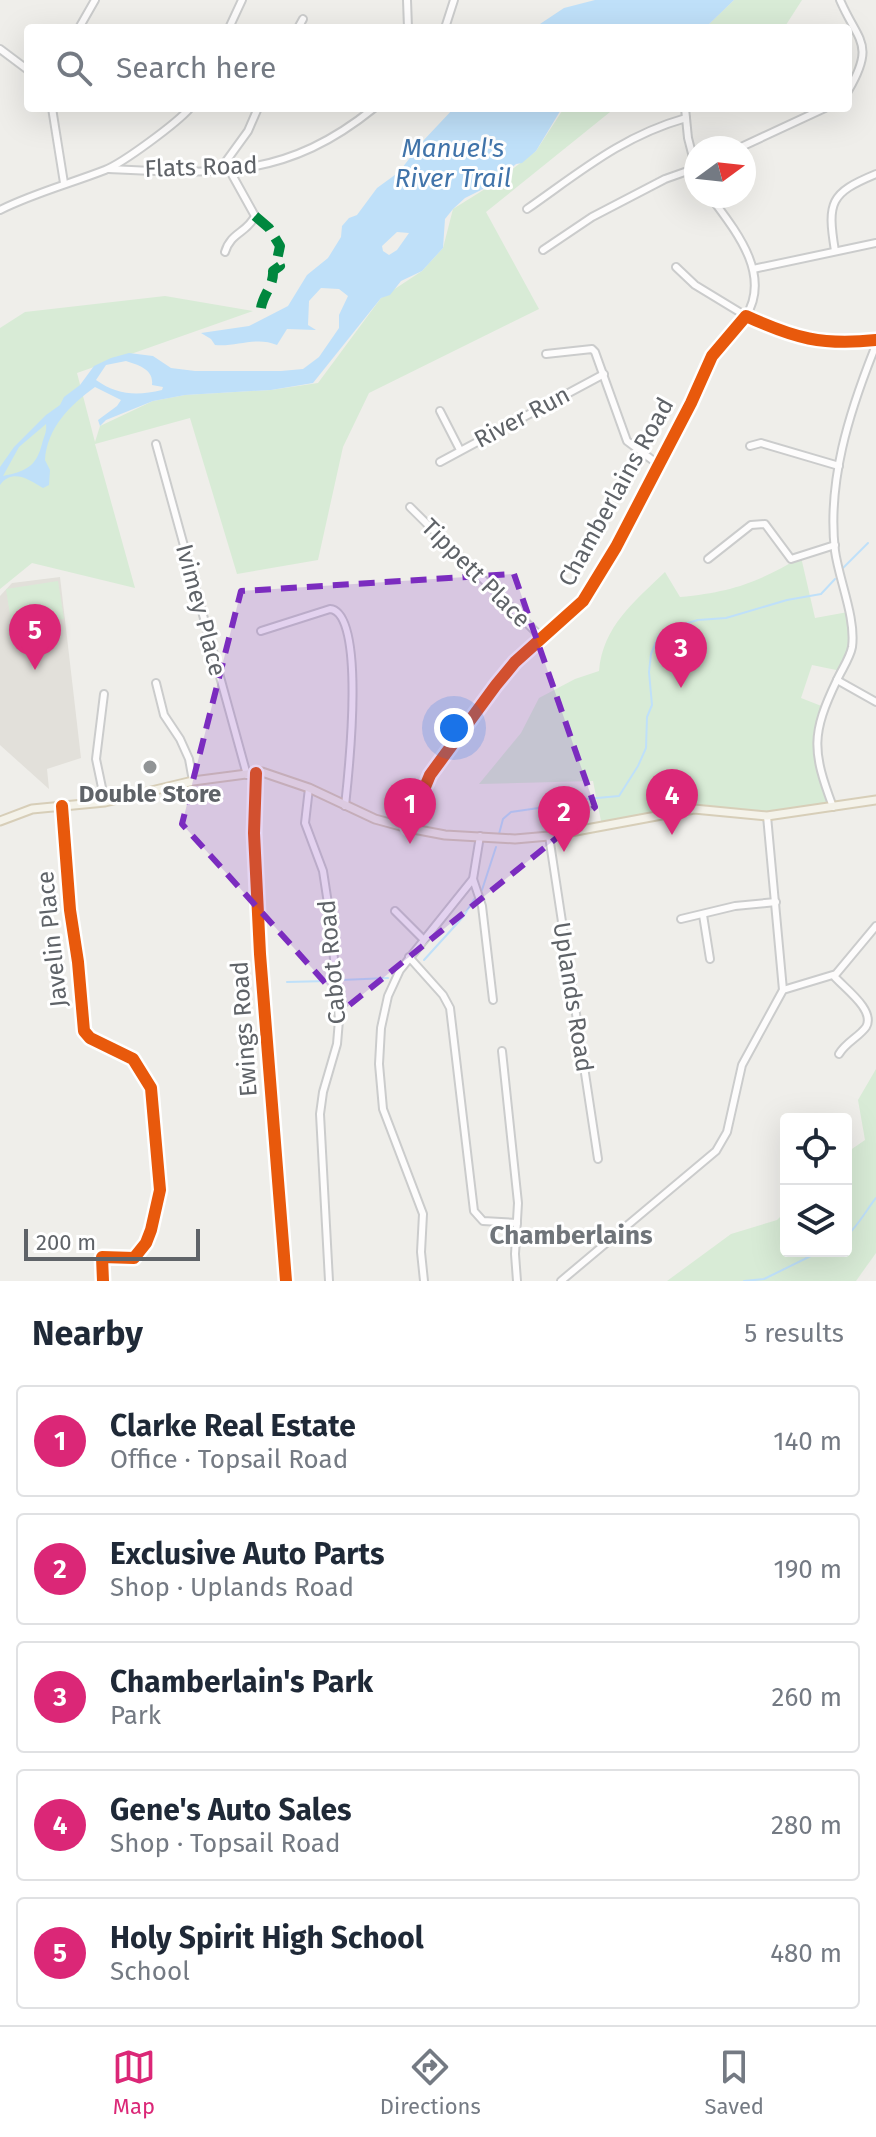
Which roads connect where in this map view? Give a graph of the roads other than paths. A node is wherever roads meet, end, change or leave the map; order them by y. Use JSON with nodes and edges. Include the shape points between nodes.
{"nodes":[{"id":1,"x":95,"y":0,"type":"edge"},
{"id":2,"x":242,"y":0,"type":"edge"},
{"id":3,"x":407,"y":0,"type":"edge"},
{"id":4,"x":454,"y":0,"type":"edge"},
{"id":5,"x":840,"y":0,"type":"edge"},
{"id":6,"x":303,"y":19,"type":"dead end"},
{"id":7,"x":81,"y":24,"type":"edge"},
{"id":8,"x":231,"y":24,"type":"edge"},
{"id":9,"x":300,"y":24,"type":"edge"},
{"id":10,"x":408,"y":24,"type":"edge"},
{"id":11,"x":446,"y":24,"type":"edge"},
{"id":12,"x":0,"y":49,"type":"edge"},
{"id":13,"x":24,"y":67,"type":"edge"},
{"id":14,"x":852,"y":85,"type":"edge"},
{"id":15,"x":53,"y":112,"type":"edge"},
{"id":16,"x":186,"y":112,"type":"edge"},
{"id":17,"x":256,"y":112,"type":"edge"},
{"id":18,"x":369,"y":112,"type":"edge"},
{"id":19,"x":685,"y":112,"type":"edge"},
{"id":20,"x":816,"y":112,"type":"edge"},
{"id":21,"x":686,"y":118,"type":"junction"},
{"id":22,"x":690,"y":136,"type":"edge"},
{"id":23,"x":756,"y":140,"type":"edge"},
{"id":24,"x":109,"y":169,"type":"junction"},
{"id":25,"x":219,"y":171,"type":"junction"},
{"id":26,"x":230,"y":171,"type":"junction"},
{"id":27,"x":684,"y":173,"type":"edge"},
{"id":28,"x":876,"y":174,"type":"edge"},
{"id":29,"x":64,"y":183,"type":"junction"},
{"id":30,"x":718,"y":208,"type":"edge"},
{"id":31,"x":527,"y":209,"type":"dead end"},
{"id":32,"x":0,"y":210,"type":"edge"},
{"id":33,"x":876,"y":243,"type":"edge"},
{"id":34,"x":543,"y":250,"type":"dead end"},
{"id":35,"x":835,"y":251,"type":"junction"},
{"id":36,"x":225,"y":252,"type":"dead end"},
{"id":37,"x":676,"y":267,"type":"dead end"},
{"id":38,"x":753,"y":269,"type":"junction"},
{"id":39,"x":746,"y":316,"type":"junction"},
{"id":40,"x":875,"y":340,"type":"edge"},
{"id":41,"x":546,"y":354,"type":"dead end"},
{"id":42,"x":604,"y":374,"type":"junction"},
{"id":43,"x":440,"y":411,"type":"dead end"},
{"id":44,"x":156,"y":444,"type":"dead end"},
{"id":45,"x":750,"y":446,"type":"dead end"},
{"id":46,"x":460,"y":450,"type":"junction"},
{"id":47,"x":440,"y":462,"type":"dead end"},
{"id":48,"x":659,"y":465,"type":"junction"},
{"id":49,"x":839,"y":466,"type":"junction"},
{"id":50,"x":410,"y":507,"type":"dead end"},
{"id":51,"x":835,"y":545,"type":"junction"},
{"id":52,"x":708,"y":559,"type":"dead end"},
{"id":53,"x":261,"y":631,"type":"dead end"},
{"id":54,"x":542,"y":638,"type":"junction"},
{"id":55,"x":837,"y":680,"type":"junction"},
{"id":56,"x":156,"y":683,"type":"dead end"},
{"id":57,"x":104,"y":694,"type":"dead end"},
{"id":58,"x":876,"y":702,"type":"edge"},
{"id":59,"x":256,"y":773,"type":"junction"},
{"id":60,"x":247,"y":775,"type":"junction"},
{"id":61,"x":193,"y":781,"type":"junction"},
{"id":62,"x":309,"y":788,"type":"junction"},
{"id":63,"x":876,"y":800,"type":"edge"},
{"id":64,"x":105,"y":802,"type":"junction"},
{"id":65,"x":62,"y":806,"type":"junction"},
{"id":66,"x":345,"y":806,"type":"junction"},
{"id":67,"x":833,"y":807,"type":"junction"},
{"id":68,"x":767,"y":816,"type":"junction"},
{"id":69,"x":0,"y":821,"type":"edge"},
{"id":70,"x":408,"y":828,"type":"junction"},
{"id":71,"x":480,"y":836,"type":"junction"},
{"id":72,"x":549,"y":836,"type":"junction"},
{"id":73,"x":473,"y":879,"type":"junction"},
{"id":74,"x":776,"y":902,"type":"junction"},
{"id":75,"x":395,"y":911,"type":"dead end"},
{"id":76,"x":703,"y":915,"type":"junction"},
{"id":77,"x":681,"y":919,"type":"dead end"},
{"id":78,"x":876,"y":926,"type":"edge"},
{"id":79,"x":423,"y":939,"type":"junction"},
{"id":80,"x":409,"y":957,"type":"junction"},
{"id":81,"x":710,"y":959,"type":"dead end"},
{"id":82,"x":834,"y":976,"type":"junction"},
{"id":83,"x":783,"y":990,"type":"junction"},
{"id":84,"x":493,"y":1000,"type":"dead end"},
{"id":85,"x":502,"y":1051,"type":"dead end"},
{"id":86,"x":839,"y":1054,"type":"dead end"},
{"id":87,"x":598,"y":1159,"type":"dead end"},
{"id":88,"x":517,"y":1223,"type":"junction"},
{"id":89,"x":564,"y":1280,"type":"edge"},
{"id":90,"x":103,"y":1281,"type":"edge"},
{"id":91,"x":286,"y":1281,"type":"edge"},
{"id":92,"x":329,"y":1281,"type":"edge"},
{"id":93,"x":424,"y":1281,"type":"edge"},
{"id":94,"x":517,"y":1281,"type":"edge"}],
"edges":[{"from":1,"to":7,"type":"street"},
{"from":2,"to":8,"type":"street"},
{"from":3,"to":10,"type":"street"},
{"from":4,"to":11,"type":"street"},
{"from":5,"to":14,"type":"street","via":[[866,45],[864,67]]},
{"from":6,"to":9,"type":"street"},
{"from":12,"to":13,"type":"street"},
{"from":15,"to":29,"type":"street"},
{"from":16,"to":24,"type":"street"},
{"from":17,"to":25,"type":"street"},
{"from":18,"to":26,"type":"street","name":"Flats Road","via":[[302,153]]},
{"from":19,"to":21,"type":"street"},
{"from":20,"to":23,"type":"street"},
{"from":21,"to":22,"type":"street"},
{"from":21,"to":31,"type":"street","via":[[612,149]]},
{"from":24,"to":25,"type":"street","name":"Flats Road"},
{"from":24,"to":29,"type":"street"},
{"from":25,"to":26,"type":"street","name":"Flats Road"},
{"from":26,"to":36,"type":"street","via":[[255,216],[229,240]]},
{"from":27,"to":34,"type":"street","via":[[592,217]]},
{"from":28,"to":35,"type":"street","via":[[846,186],[836,198],[830,221]]},
{"from":29,"to":32,"type":"street"},
{"from":30,"to":38,"type":"street"},
{"from":33,"to":35,"type":"street"},
{"from":35,"to":38,"type":"street"},
{"from":37,"to":39,"type":"street"},
{"from":38,"to":39,"type":"street","via":[[754,303]]},
{"from":39,"to":40,"type":"street","via":[[809,341]]},
{"from":39,"to":48,"type":"street","name":"Chamberlains Road","via":[[712,356]]},
{"from":40,"to":49,"type":"street"},
{"from":41,"to":42,"type":"street","via":[[592,349]]},
{"from":42,"to":46,"type":"street","name":"River Run"},
{"from":42,"to":48,"type":"street","via":[[627,441]]},
{"from":43,"to":46,"type":"street"},
{"from":44,"to":60,"type":"street","name":"Ivimey Place"},
{"from":45,"to":49,"type":"street","via":[[761,443]]},
{"from":46,"to":47,"type":"street","name":"River Run"},
{"from":48,"to":54,"type":"street","name":"Chamberlains Road","via":[[583,601]]},
{"from":49,"to":51,"type":"street"},
{"from":50,"to":54,"type":"street","name":"Tippett Place"},
{"from":51,"to":52,"type":"street","via":[[791,559],[765,524],[751,525]]},
{"from":51,"to":55,"type":"street","via":[[852,630],[852,649]]},
{"from":53,"to":66,"type":"street","via":[[330,609],[341,613],[349,639],[353,724]]},
{"from":54,"to":70,"type":"street","name":"Chamberlains Road","via":[[515,662],[442,756]]},
{"from":55,"to":58,"type":"street"},
{"from":55,"to":67,"type":"street","via":[[817,731],[816,756]]},
{"from":56,"to":61,"type":"street","via":[[164,715],[189,759]]},
{"from":57,"to":64,"type":"street","via":[[96,759]]},
{"from":59,"to":60,"type":"main road"},
{"from":59,"to":62,"type":"main road"},
{"from":59,"to":91,"type":"street","name":"Ewings Road","via":[[260,954]]},
{"from":60,"to":61,"type":"main road"},
{"from":61,"to":64,"type":"main road"},
{"from":62,"to":66,"type":"main road"},
{"from":62,"to":92,"type":"street","name":"Cabot Road","via":[[305,823],[323,871],[339,1020],[320,1114]]},
{"from":63,"to":67,"type":"main road"},
{"from":64,"to":65,"type":"main road"},
{"from":65,"to":69,"type":"main road","via":[[32,809]]},
{"from":65,"to":90,"type":"street","name":"Javelin Place","via":[[84,1031],[133,1059],[149,1082],[160,1190],[146,1243],[134,1258],[102,1257]]},
{"from":66,"to":70,"type":"main road"},
{"from":67,"to":68,"type":"main road"},
{"from":68,"to":72,"type":"main road","via":[[694,809]]},
{"from":68,"to":74,"type":"street"},
{"from":70,"to":71,"type":"main road"},
{"from":71,"to":72,"type":"main road"},
{"from":71,"to":73,"type":"street"},
{"from":72,"to":87,"type":"street","name":"Uplands Road"},
{"from":73,"to":79,"type":"street"},
{"from":73,"to":84,"type":"street","via":[[482,906]]},
{"from":74,"to":76,"type":"street"},
{"from":74,"to":83,"type":"street"},
{"from":75,"to":79,"type":"street"},
{"from":76,"to":77,"type":"street"},
{"from":76,"to":81,"type":"street"},
{"from":78,"to":82,"type":"street"},
{"from":79,"to":80,"type":"street"},
{"from":80,"to":88,"type":"street","via":[[450,1008],[474,1211],[483,1221]]},
{"from":80,"to":93,"type":"street","via":[[388,996],[379,1064],[386,1120],[424,1218]]},
{"from":82,"to":83,"type":"street"},
{"from":82,"to":86,"type":"street","via":[[868,1018]]},
{"from":83,"to":89,"type":"street","via":[[742,1065],[719,1148]]},
{"from":85,"to":88,"type":"street"},
{"from":88,"to":94,"type":"street"}]}
